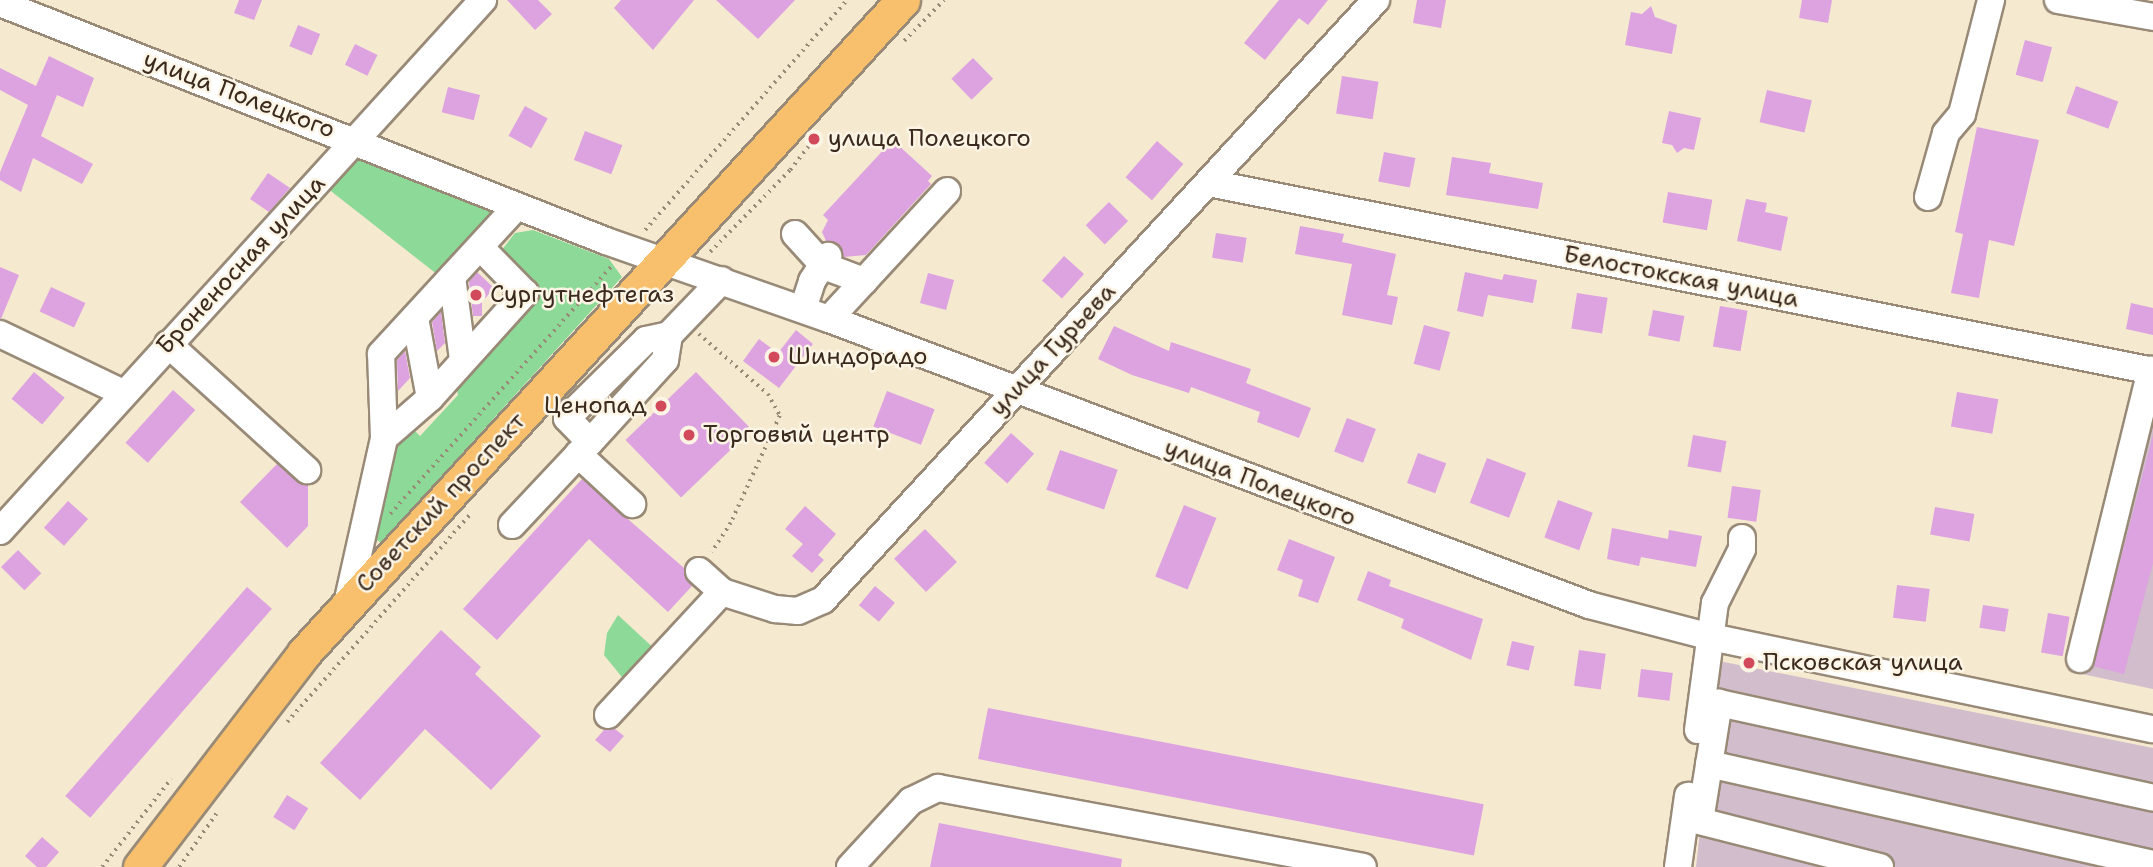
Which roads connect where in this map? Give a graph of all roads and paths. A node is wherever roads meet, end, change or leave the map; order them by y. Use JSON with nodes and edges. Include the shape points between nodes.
{"nodes":[{"id":1,"x":483,"y":0,"type":"edge"},
{"id":2,"x":847,"y":0,"type":"edge"},
{"id":3,"x":903,"y":0,"type":"edge"},
{"id":4,"x":944,"y":0,"type":"edge"},
{"id":5,"x":1376,"y":0,"type":"edge"},
{"id":6,"x":1991,"y":0,"type":"edge"},
{"id":7,"x":2058,"y":0,"type":"edge"},
{"id":8,"x":0,"y":3,"type":"edge"},
{"id":9,"x":2153,"y":17,"type":"edge"},
{"id":10,"x":897,"y":49,"type":"dead end"},
{"id":11,"x":823,"y":129,"type":"dead end"},
{"id":12,"x":356,"y":140,"type":"junction"},
{"id":13,"x":1209,"y":183,"type":"junction"},
{"id":14,"x":947,"y":191,"type":"dead end"},
{"id":15,"x":1928,"y":197,"type":"dead end"},
{"id":16,"x":516,"y":207,"type":"junction"},
{"id":17,"x":795,"y":234,"type":"dead end"},
{"id":18,"x":480,"y":247,"type":"junction"},
{"id":19,"x":628,"y":249,"type":"junction"},
{"id":20,"x":824,"y":260,"type":"junction"},
{"id":21,"x":679,"y":265,"type":"junction"},
{"id":22,"x":452,"y":276,"type":"junction"},
{"id":23,"x":722,"y":280,"type":"junction"},
{"id":24,"x":864,"y":281,"type":"junction"},
{"id":25,"x":803,"y":309,"type":"junction"},
{"id":26,"x":415,"y":318,"type":"junction"},
{"id":27,"x":829,"y":319,"type":"junction"},
{"id":28,"x":676,"y":328,"type":"junction"},
{"id":29,"x":0,"y":334,"type":"edge"},
{"id":30,"x":168,"y":344,"type":"junction"},
{"id":31,"x":463,"y":359,"type":"junction"},
{"id":32,"x":2152,"y":371,"type":"edge"},
{"id":33,"x":1016,"y":389,"type":"junction"},
{"id":34,"x":123,"y":393,"type":"junction"},
{"id":35,"x":430,"y":398,"type":"junction"},
{"id":36,"x":384,"y":438,"type":"junction"},
{"id":37,"x":584,"y":448,"type":"junction"},
{"id":38,"x":307,"y":470,"type":"dead end"},
{"id":39,"x":632,"y":504,"type":"dead end"},
{"id":40,"x":474,"y":510,"type":"dead end"},
{"id":41,"x":512,"y":525,"type":"dead end"},
{"id":42,"x":0,"y":531,"type":"edge"},
{"id":43,"x":1742,"y":538,"type":"dead end"},
{"id":44,"x":373,"y":543,"type":"junction"},
{"id":45,"x":699,"y":571,"type":"joint"},
{"id":46,"x":722,"y":592,"type":"junction"},
{"id":47,"x":1711,"y":637,"type":"junction"},
{"id":48,"x":2080,"y":659,"type":"dead end"},
{"id":49,"x":608,"y":715,"type":"dead end"},
{"id":50,"x":286,"y":723,"type":"dead end"},
{"id":51,"x":2153,"y":729,"type":"edge"},
{"id":52,"x":1709,"y":764,"type":"junction"},
{"id":53,"x":180,"y":768,"type":"dead end"},
{"id":54,"x":2153,"y":798,"type":"edge"},
{"id":55,"x":219,"y":810,"type":"dead end"},
{"id":56,"x":2153,"y":864,"type":"edge"},
{"id":57,"x":102,"y":867,"type":"edge"},
{"id":58,"x":140,"y":867,"type":"edge"},
{"id":59,"x":179,"y":867,"type":"edge"},
{"id":60,"x":850,"y":867,"type":"edge"},
{"id":61,"x":1363,"y":867,"type":"edge"},
{"id":62,"x":1678,"y":867,"type":"edge"},
{"id":63,"x":1880,"y":867,"type":"edge"}],
"edges":[{"from":1,"to":12,"type":"street","name":"Броненосная улица"},
{"from":2,"to":19,"type":"path"},
{"from":3,"to":21,"type":"main road","name":"Советский проспект"},
{"from":4,"to":10,"type":"path"},
{"from":5,"to":13,"type":"street","name":"улица Гурьева"},
{"from":6,"to":15,"type":"street","via":[[1962,114],[1947,133]]},
{"from":7,"to":9,"type":"street"},
{"from":8,"to":12,"type":"street","name":"улица Полецкого"},
{"from":11,"to":21,"type":"path","via":[[790,170]]},
{"from":12,"to":16,"type":"street","name":"улица Полецкого"},
{"from":12,"to":30,"type":"street","name":"Броненосная улица"},
{"from":13,"to":32,"type":"street","name":"Белостокская улица"},
{"from":13,"to":33,"type":"street","name":"улица Гурьева"},
{"from":14,"to":24,"type":"street"},
{"from":16,"to":18,"type":"street"},
{"from":16,"to":19,"type":"street","name":"улица Полецкого"},
{"from":17,"to":20,"type":"street"},
{"from":18,"to":22,"type":"street"},
{"from":18,"to":31,"type":"street","via":[[524,293]]},
{"from":19,"to":21,"type":"street","name":"улица Полецкого"},
{"from":19,"to":44,"type":"path"},
{"from":20,"to":24,"type":"street"},
{"from":20,"to":25,"type":"street"},
{"from":21,"to":23,"type":"street","name":"улица Полецкого"},
{"from":21,"to":44,"type":"main road","name":"Советский проспект"},
{"from":22,"to":26,"type":"street"},
{"from":22,"to":31,"type":"street"},
{"from":23,"to":25,"type":"street","name":"улица Полецкого"},
{"from":23,"to":28,"type":"street"},
{"from":24,"to":27,"type":"street"},
{"from":25,"to":27,"type":"street","name":"улица Полецкого"},
{"from":26,"to":35,"type":"street"},
{"from":26,"to":36,"type":"street","via":[[381,354]]},
{"from":27,"to":33,"type":"street","name":"улица Полецкого"},
{"from":28,"to":37,"type":"street","via":[[646,340],[567,418]]},
{"from":28,"to":45,"type":"path","via":[[768,394],[780,416],[731,523]]},
{"from":29,"to":34,"type":"street"},
{"from":30,"to":34,"type":"street","name":"Броненосная улица"},
{"from":30,"to":38,"type":"street"},
{"from":31,"to":35,"type":"street"},
{"from":32,"to":48,"type":"street"},
{"from":33,"to":46,"type":"street","name":"улица Гурьева","via":[[823,600],[798,611]]},
{"from":33,"to":47,"type":"street","name":"улица Полецкого","via":[[1589,605]]},
{"from":34,"to":42,"type":"street","name":"Броненосная улица"},
{"from":35,"to":36,"type":"street"},
{"from":36,"to":44,"type":"street"},
{"from":37,"to":39,"type":"street"},
{"from":37,"to":41,"type":"street"},
{"from":40,"to":50,"type":"path"},
{"from":43,"to":47,"type":"street","via":[[1742,549],[1715,603]]},
{"from":44,"to":58,"type":"main road","name":"Советский проспект","via":[[347,604],[303,653]]},
{"from":45,"to":46,"type":"street","name":"улица Гурьева"},
{"from":46,"to":49,"type":"street"},
{"from":47,"to":51,"type":"street","name":"улица Полецкого"},
{"from":47,"to":62,"type":"street"},
{"from":52,"to":54,"type":"street","via":[[1719,703]]},
{"from":52,"to":56,"type":"street"},
{"from":52,"to":63,"type":"street","via":[[1700,821]]},
{"from":53,"to":57,"type":"path"},
{"from":55,"to":59,"type":"path"},
{"from":60,"to":61,"type":"street","via":[[911,801],[938,788]]}]}
